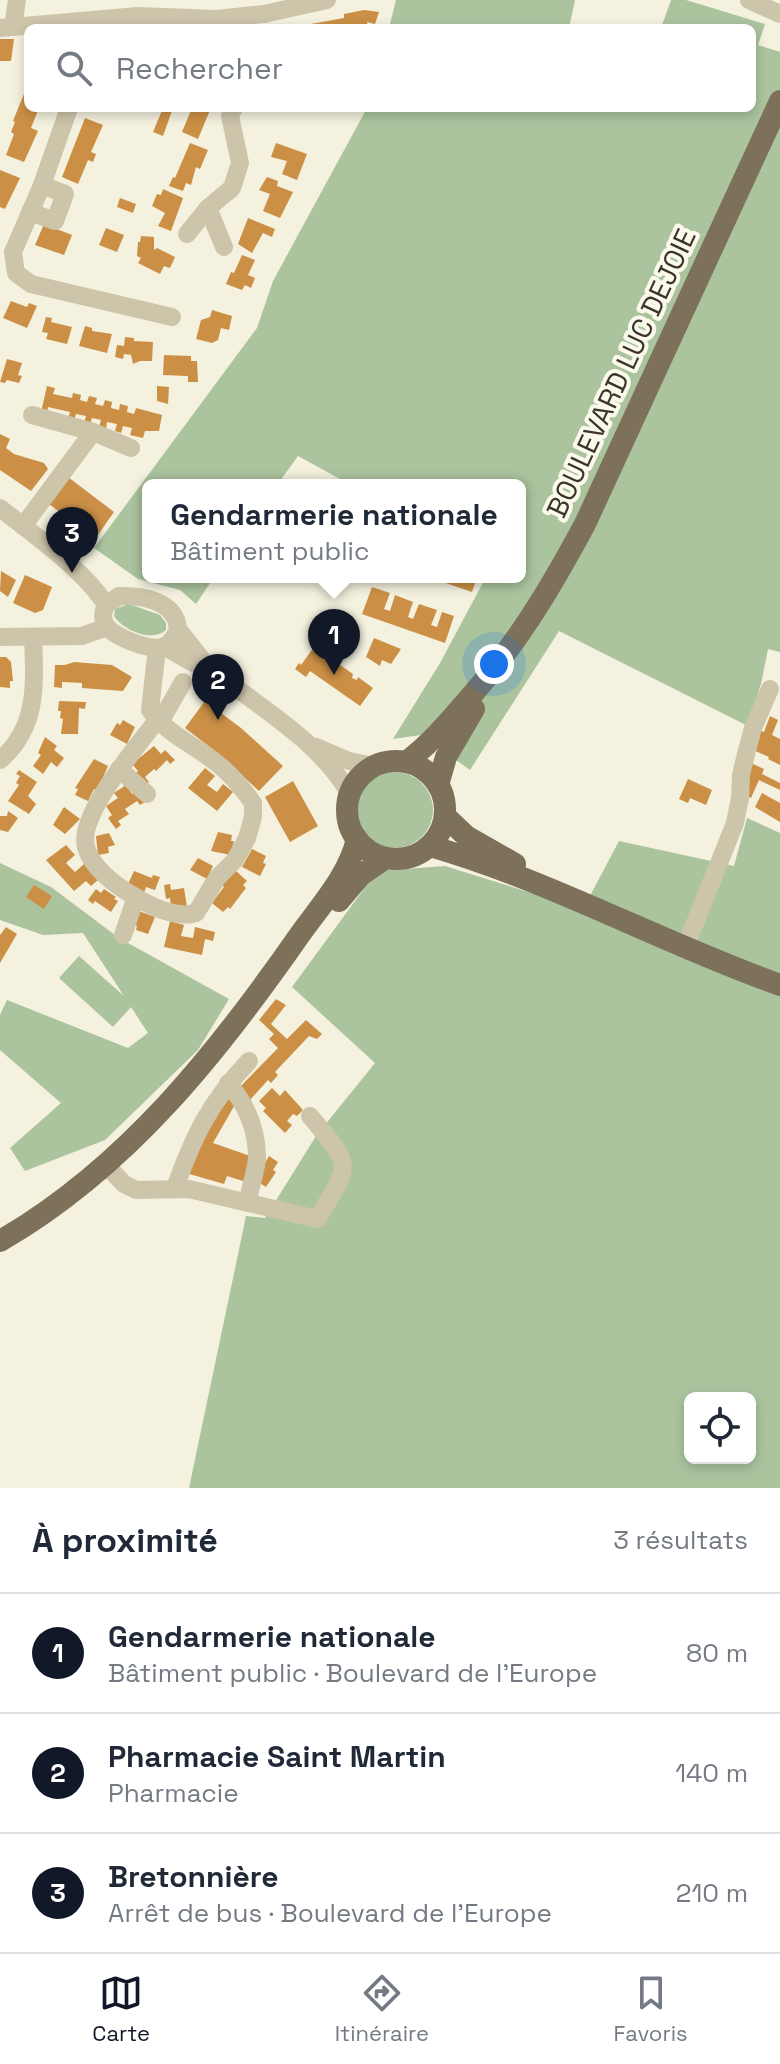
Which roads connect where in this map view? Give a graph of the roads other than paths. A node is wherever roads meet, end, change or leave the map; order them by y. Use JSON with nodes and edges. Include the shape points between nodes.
{"nodes":[{"id":1,"x":17,"y":0,"type":"edge"},
{"id":2,"x":327,"y":0,"type":"edge"},
{"id":3,"x":749,"y":0,"type":"edge"},
{"id":4,"x":192,"y":9,"type":"edge"},
{"id":5,"x":780,"y":14,"type":"edge"},
{"id":6,"x":265,"y":21,"type":"edge"},
{"id":7,"x":98,"y":24,"type":"edge"},
{"id":8,"x":6,"y":27,"type":"edge"},
{"id":9,"x":780,"y":101,"type":"edge"},
{"id":10,"x":68,"y":112,"type":"edge"},
{"id":11,"x":232,"y":112,"type":"edge"},
{"id":12,"x":42,"y":185,"type":"junction"},
{"id":13,"x":208,"y":208,"type":"junction"},
{"id":14,"x":30,"y":212,"type":"junction"},
{"id":15,"x":187,"y":234,"type":"dead end"},
{"id":16,"x":224,"y":247,"type":"dead end"},
{"id":17,"x":172,"y":317,"type":"dead end"},
{"id":18,"x":32,"y":415,"type":"dead end"},
{"id":19,"x":93,"y":432,"type":"junction"},
{"id":20,"x":131,"y":448,"type":"dead end"},
{"id":21,"x":0,"y":508,"type":"edge"},
{"id":22,"x":23,"y":526,"type":"junction"},
{"id":23,"x":42,"y":541,"type":"junction"},
{"id":24,"x":125,"y":596,"type":"junction"},
{"id":25,"x":106,"y":605,"type":"junction"},
{"id":26,"x":107,"y":627,"type":"junction"},
{"id":27,"x":178,"y":629,"type":"junction"},
{"id":28,"x":0,"y":637,"type":"edge"},
{"id":29,"x":33,"y":638,"type":"junction"},
{"id":30,"x":161,"y":648,"type":"junction"},
{"id":31,"x":501,"y":663,"type":"junction"},
{"id":32,"x":210,"y":669,"type":"junction"},
{"id":33,"x":183,"y":682,"type":"dead end"},
{"id":34,"x":770,"y":689,"type":"dead end"},
{"id":35,"x":158,"y":721,"type":"junction"},
{"id":36,"x":306,"y":743,"type":"junction"},
{"id":37,"x":0,"y":760,"type":"edge"},
{"id":38,"x":406,"y":762,"type":"junction"},
{"id":39,"x":374,"y":766,"type":"junction"},
{"id":40,"x":119,"y":769,"type":"junction"},
{"id":41,"x":438,"y":785,"type":"junction"},
{"id":42,"x":147,"y":794,"type":"dead end"},
{"id":43,"x":350,"y":795,"type":"junction"},
{"id":44,"x":445,"y":816,"type":"junction"},
{"id":45,"x":357,"y":839,"type":"junction"},
{"id":46,"x":430,"y":846,"type":"junction"},
{"id":47,"x":386,"y":858,"type":"junction"},
{"id":48,"x":136,"y":897,"type":"junction"},
{"id":49,"x":575,"y":898,"type":"junction"},
{"id":50,"x":123,"y":935,"type":"dead end"},
{"id":51,"x":685,"y":948,"type":"junction"},
{"id":52,"x":780,"y":985,"type":"edge"},
{"id":53,"x":260,"y":993,"type":"junction"},
{"id":54,"x":249,"y":1061,"type":"dead end"},
{"id":55,"x":228,"y":1083,"type":"junction"},
{"id":56,"x":310,"y":1116,"type":"dead end"},
{"id":57,"x":106,"y":1165,"type":"junction"},
{"id":58,"x":175,"y":1188,"type":"junction"},
{"id":59,"x":248,"y":1201,"type":"junction"},
{"id":60,"x":0,"y":1241,"type":"edge"}],
"edges":[{"from":1,"to":8,"type":"street"},
{"from":2,"to":6,"type":"street"},
{"from":3,"to":5,"type":"street"},
{"from":4,"to":6,"type":"street","via":[[216,19]]},
{"from":4,"to":7,"type":"street"},
{"from":9,"to":31,"type":"main road","name":"BOULEVARD LUC DEJOIE","via":[[585,524]]},
{"from":10,"to":12,"type":"street"},
{"from":11,"to":13,"type":"street","via":[[240,163],[232,188]]},
{"from":12,"to":14,"type":"street"},
{"from":12,"to":14,"type":"street","via":[[65,194],[55,221]]},
{"from":13,"to":15,"type":"street"},
{"from":13,"to":16,"type":"street"},
{"from":14,"to":17,"type":"street","via":[[13,252],[16,273],[31,284]]},
{"from":18,"to":19,"type":"street"},
{"from":19,"to":20,"type":"street"},
{"from":19,"to":22,"type":"street"},
{"from":21,"to":22,"type":"street"},
{"from":22,"to":23,"type":"street"},
{"from":23,"to":24,"type":"street"},
{"from":23,"to":25,"type":"street"},
{"from":24,"to":25,"type":"street"},
{"from":24,"to":27,"type":"street","via":[[168,607]]},
{"from":25,"to":26,"type":"street"},
{"from":26,"to":29,"type":"street","via":[[82,636]]},
{"from":26,"to":30,"type":"street","via":[[127,640]]},
{"from":27,"to":30,"type":"street"},
{"from":27,"to":32,"type":"street"},
{"from":28,"to":29,"type":"street"},
{"from":29,"to":37,"type":"street","via":[[29,721]]},
{"from":30,"to":32,"type":"street"},
{"from":30,"to":35,"type":"street","via":[[150,700]]},
{"from":31,"to":38,"type":"main road","name":"BOULEVARD LUC DEJOIE","via":[[429,745]]},
{"from":31,"to":41,"type":"main road","name":"BOULEVARD LUC DEJOIE","via":[[446,757]]},
{"from":32,"to":36,"type":"street"},
{"from":33,"to":35,"type":"street"},
{"from":34,"to":51,"type":"street","via":[[749,741],[735,823]]},
{"from":35,"to":40,"type":"street"},
{"from":35,"to":48,"type":"street","via":[[241,787],[253,803],[253,817],[235,860],[196,913],[175,914]]},
{"from":36,"to":39,"type":"street"},
{"from":36,"to":43,"type":"street","via":[[339,775]]},
{"from":38,"to":39,"type":"main road"},
{"from":38,"to":41,"type":"main road","via":[[429,773]]},
{"from":39,"to":43,"type":"main road"},
{"from":40,"to":42,"type":"street"},
{"from":40,"to":48,"type":"street","via":[[84,836],[91,860]]},
{"from":41,"to":44,"type":"main road"},
{"from":43,"to":45,"type":"main road","via":[[348,819]]},
{"from":44,"to":46,"type":"main road"},
{"from":44,"to":49,"type":"main road","via":[[466,836]]},
{"from":45,"to":47,"type":"main road"},
{"from":45,"to":53,"type":"main road","via":[[346,869]]},
{"from":46,"to":47,"type":"main road","via":[[408,857]]},
{"from":46,"to":49,"type":"main road"},
{"from":47,"to":53,"type":"main road","via":[[361,875]]},
{"from":48,"to":50,"type":"street"},
{"from":49,"to":51,"type":"main road"},
{"from":51,"to":52,"type":"main road"},
{"from":53,"to":57,"type":"main road","via":[[183,1087]]},
{"from":54,"to":55,"type":"street"},
{"from":55,"to":58,"type":"street","via":[[197,1134]]},
{"from":55,"to":59,"type":"street","via":[[250,1117],[257,1156]]},
{"from":56,"to":59,"type":"street","via":[[343,1160],[343,1176],[317,1219]]},
{"from":57,"to":58,"type":"street","via":[[130,1188]]},
{"from":57,"to":60,"type":"main road"},
{"from":58,"to":59,"type":"street"}]}
